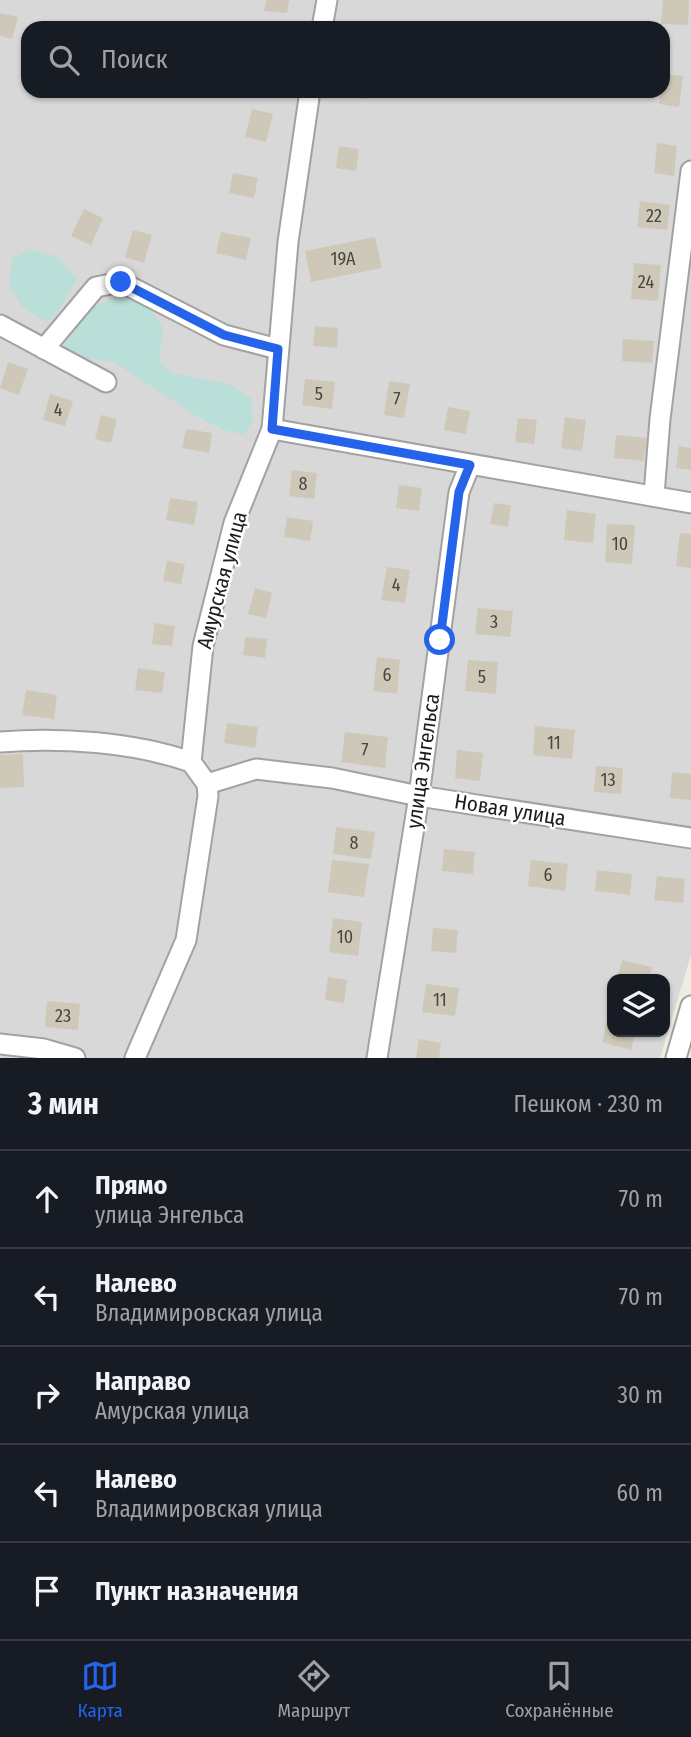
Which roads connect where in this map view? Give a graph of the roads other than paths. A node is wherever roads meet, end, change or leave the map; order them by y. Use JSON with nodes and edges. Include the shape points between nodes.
{"nodes":[{"id":1,"x":327,"y":0,"type":"edge"},
{"id":2,"x":322,"y":21,"type":"edge"},
{"id":3,"x":309,"y":98,"type":"edge"},
{"id":4,"x":691,"y":171,"type":"edge"},
{"id":5,"x":0,"y":325,"type":"edge"},
{"id":6,"x":44,"y":349,"type":"junction"},
{"id":7,"x":278,"y":349,"type":"junction"},
{"id":8,"x":106,"y":382,"type":"dead end"},
{"id":9,"x":272,"y":429,"type":"junction"},
{"id":10,"x":470,"y":465,"type":"junction"},
{"id":11,"x":654,"y":495,"type":"junction"},
{"id":12,"x":691,"y":503,"type":"edge"},
{"id":13,"x":0,"y":742,"type":"edge"},
{"id":14,"x":191,"y":762,"type":"junction"},
{"id":15,"x":206,"y":784,"type":"junction"},
{"id":16,"x":419,"y":796,"type":"junction"},
{"id":17,"x":691,"y":838,"type":"edge"},
{"id":18,"x":691,"y":1006,"type":"edge"},
{"id":19,"x":0,"y":1044,"type":"edge"},
{"id":20,"x":75,"y":1058,"type":"edge"},
{"id":21,"x":135,"y":1058,"type":"edge"},
{"id":22,"x":377,"y":1058,"type":"edge"},
{"id":23,"x":676,"y":1058,"type":"edge"}],
"edges":[{"from":1,"to":2,"type":"street"},
{"from":3,"to":7,"type":"street","name":"Амурская улица"},
{"from":4,"to":11,"type":"street"},
{"from":5,"to":6,"type":"street"},
{"from":6,"to":7,"type":"street","via":[[96,287],[121,282],[224,335]]},
{"from":6,"to":8,"type":"street"},
{"from":7,"to":9,"type":"street","name":"Амурская улица"},
{"from":9,"to":10,"type":"street"},
{"from":9,"to":14,"type":"street","name":"Амурская улица","via":[[234,523],[203,646]]},
{"from":10,"to":11,"type":"street"},
{"from":10,"to":16,"type":"street","name":"улица Энгельса","via":[[459,492]]},
{"from":11,"to":12,"type":"street"},
{"from":13,"to":14,"type":"street","via":[[119,746]]},
{"from":14,"to":15,"type":"street"},
{"from":15,"to":16,"type":"street","name":"Новая улица","via":[[256,769],[332,778]]},
{"from":15,"to":21,"type":"street","via":[[208,796],[186,940]]},
{"from":16,"to":17,"type":"street","name":"Новая улица"},
{"from":16,"to":22,"type":"street","name":"улица Энгельса"},
{"from":18,"to":23,"type":"street"},
{"from":19,"to":20,"type":"street"}]}
